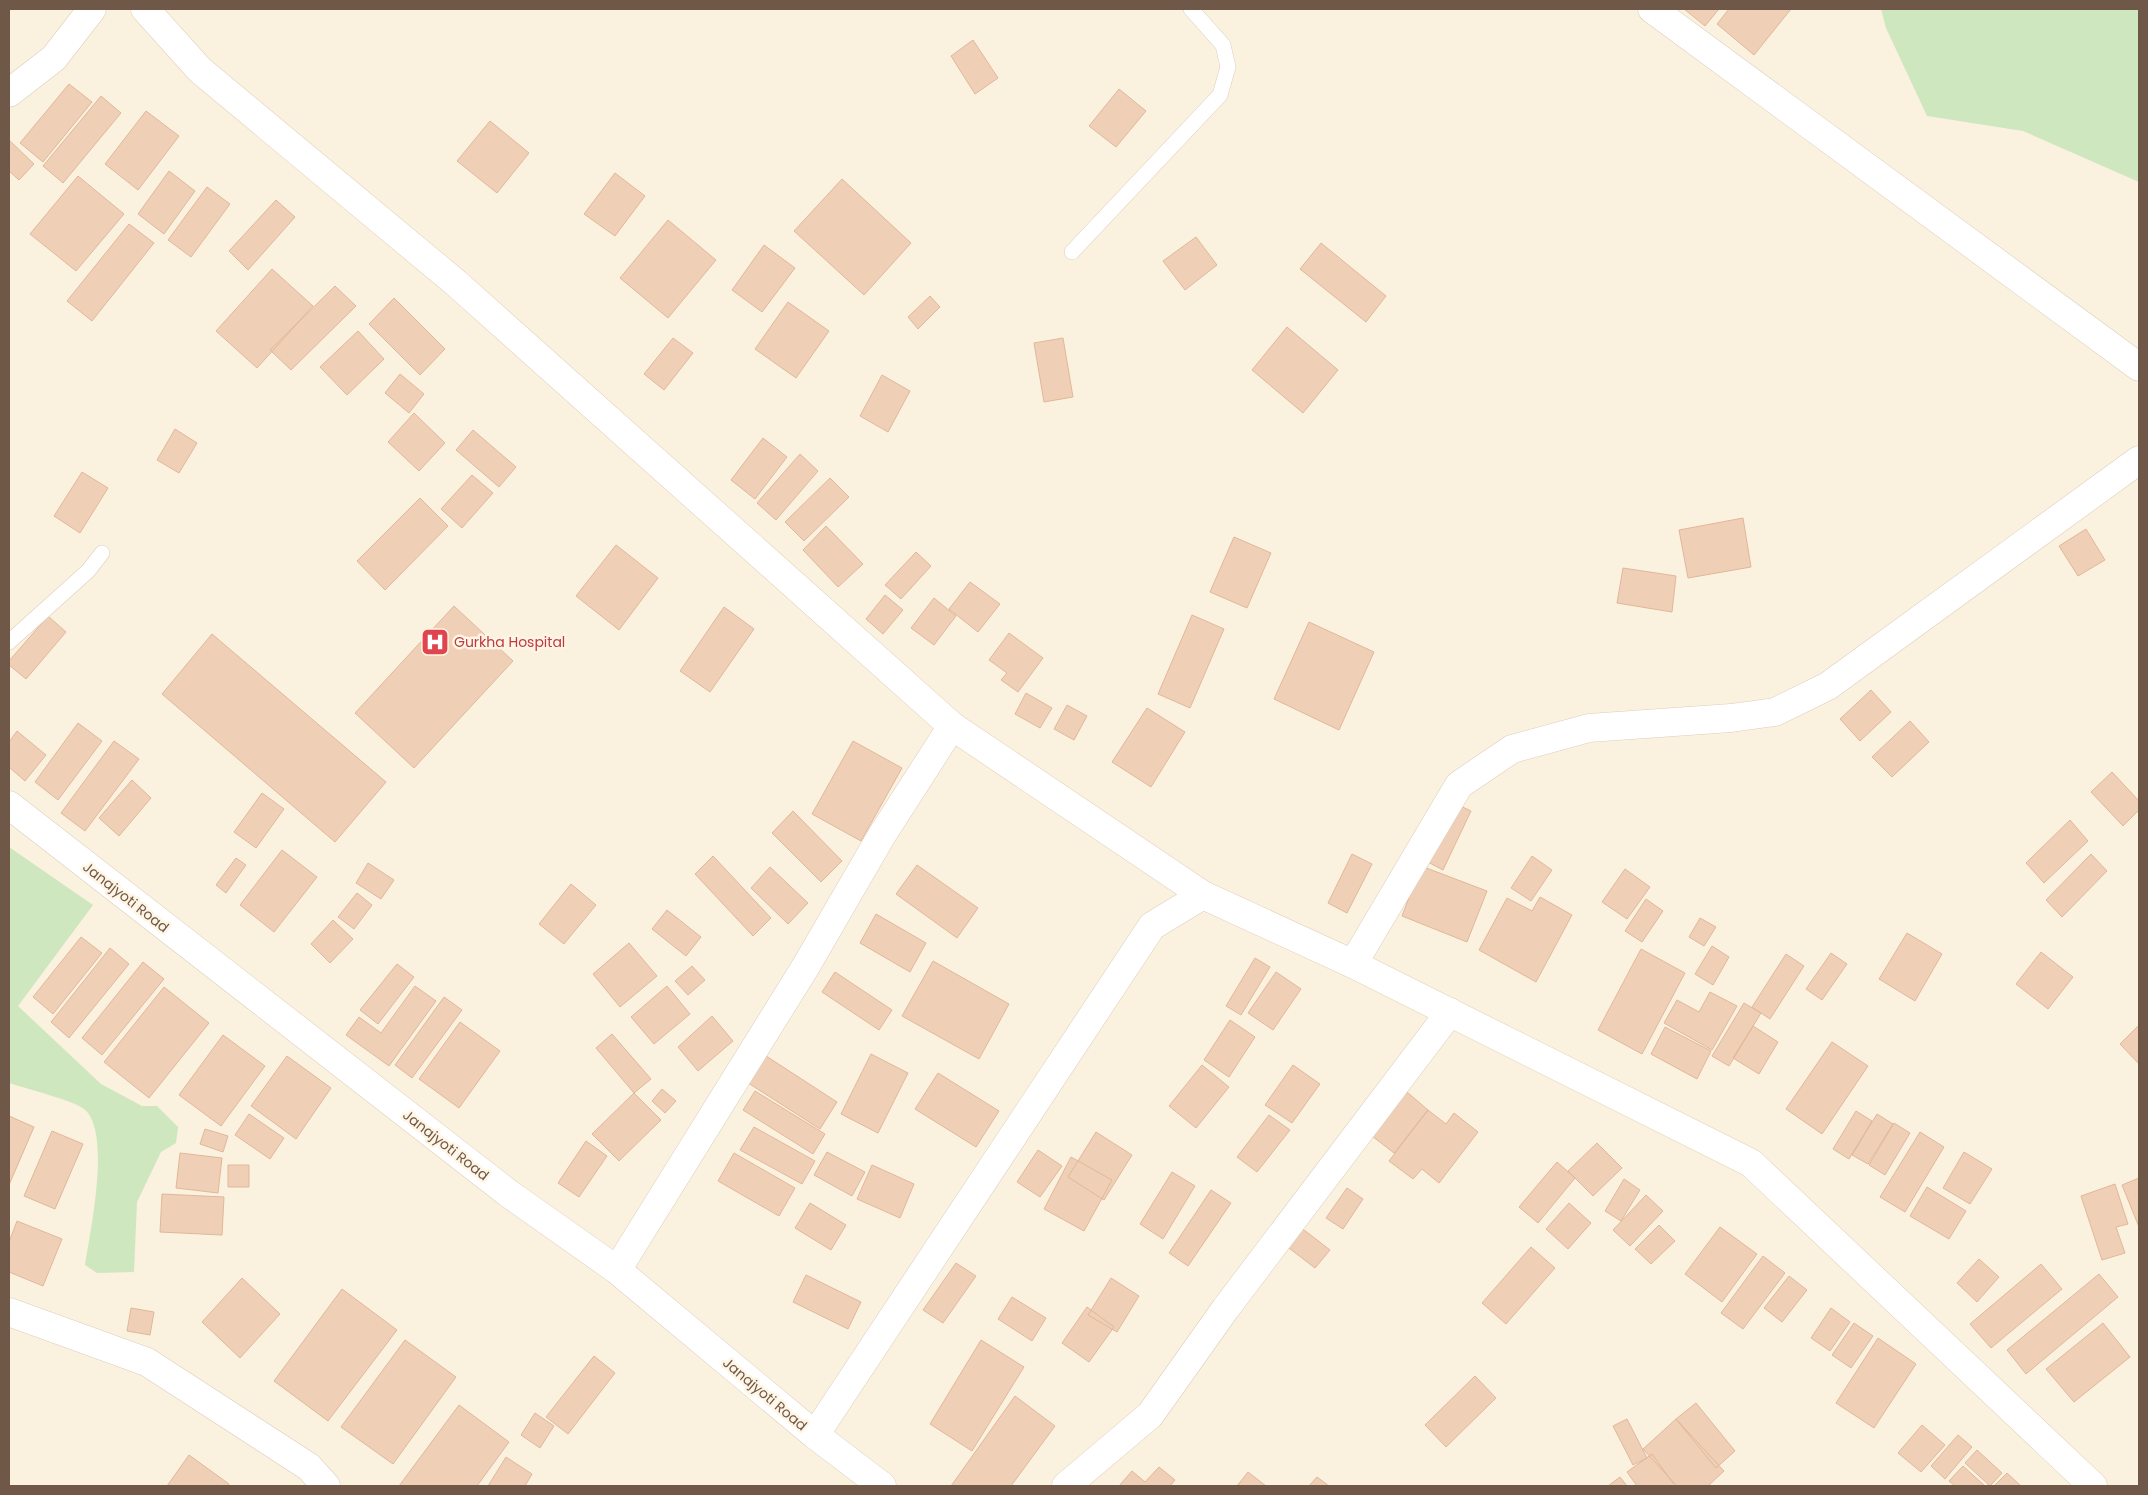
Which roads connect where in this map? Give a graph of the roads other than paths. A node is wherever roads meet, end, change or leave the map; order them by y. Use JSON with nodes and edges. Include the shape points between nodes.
{"nodes":[{"id":1,"x":92,"y":9,"type":"edge"},
{"id":2,"x":145,"y":9,"type":"edge"},
{"id":3,"x":1191,"y":9,"type":"edge"},
{"id":4,"x":1652,"y":9,"type":"edge"},
{"id":5,"x":9,"y":92,"type":"edge"},
{"id":6,"x":1072,"y":252,"type":"dead end"},
{"id":7,"x":2139,"y":368,"type":"edge"},
{"id":8,"x":2139,"y":460,"type":"edge"},
{"id":9,"x":102,"y":553,"type":"dead end"},
{"id":10,"x":9,"y":642,"type":"edge"},
{"id":11,"x":952,"y":726,"type":"junction"},
{"id":12,"x":9,"y":805,"type":"edge"},
{"id":13,"x":1203,"y":895,"type":"junction"},
{"id":14,"x":1353,"y":964,"type":"junction"},
{"id":15,"x":1450,"y":1012,"type":"junction"},
{"id":16,"x":618,"y":1270,"type":"junction"},
{"id":17,"x":9,"y":1312,"type":"edge"},
{"id":18,"x":815,"y":1435,"type":"junction"},
{"id":19,"x":877,"y":1482,"type":"edge"},
{"id":20,"x":326,"y":1486,"type":"edge"},
{"id":21,"x":845,"y":1486,"type":"edge"},
{"id":22,"x":1066,"y":1486,"type":"edge"},
{"id":23,"x":2093,"y":1486,"type":"edge"}],
"edges":[{"from":1,"to":5,"type":"street","via":[[54,58]]},
{"from":2,"to":11,"type":"street","via":[[200,70],[456,283]]},
{"from":3,"to":6,"type":"lane","via":[[1223,45],[1228,67],[1220,95]]},
{"from":4,"to":7,"type":"street"},
{"from":8,"to":14,"type":"street","via":[[1828,686],[1775,712],[1590,728],[1512,749],[1459,785]]},
{"from":9,"to":10,"type":"lane","via":[[88,571]]},
{"from":11,"to":13,"type":"street"},
{"from":11,"to":16,"type":"street","via":[[882,835],[806,966]]},
{"from":12,"to":16,"type":"street","name":"Janajyoti Road","via":[[508,1193]]},
{"from":13,"to":14,"type":"street"},
{"from":13,"to":18,"type":"street","via":[[1152,926]]},
{"from":14,"to":15,"type":"street"},
{"from":15,"to":22,"type":"street","via":[[1226,1308],[1150,1415]]},
{"from":15,"to":23,"type":"street","via":[[1751,1163]]},
{"from":16,"to":18,"type":"street","name":"Janajyoti Road"},
{"from":17,"to":20,"type":"street","via":[[147,1362],[309,1467]]},
{"from":18,"to":19,"type":"street","name":"Janajyoti Road"},
{"from":19,"to":21,"type":"street"}]}
